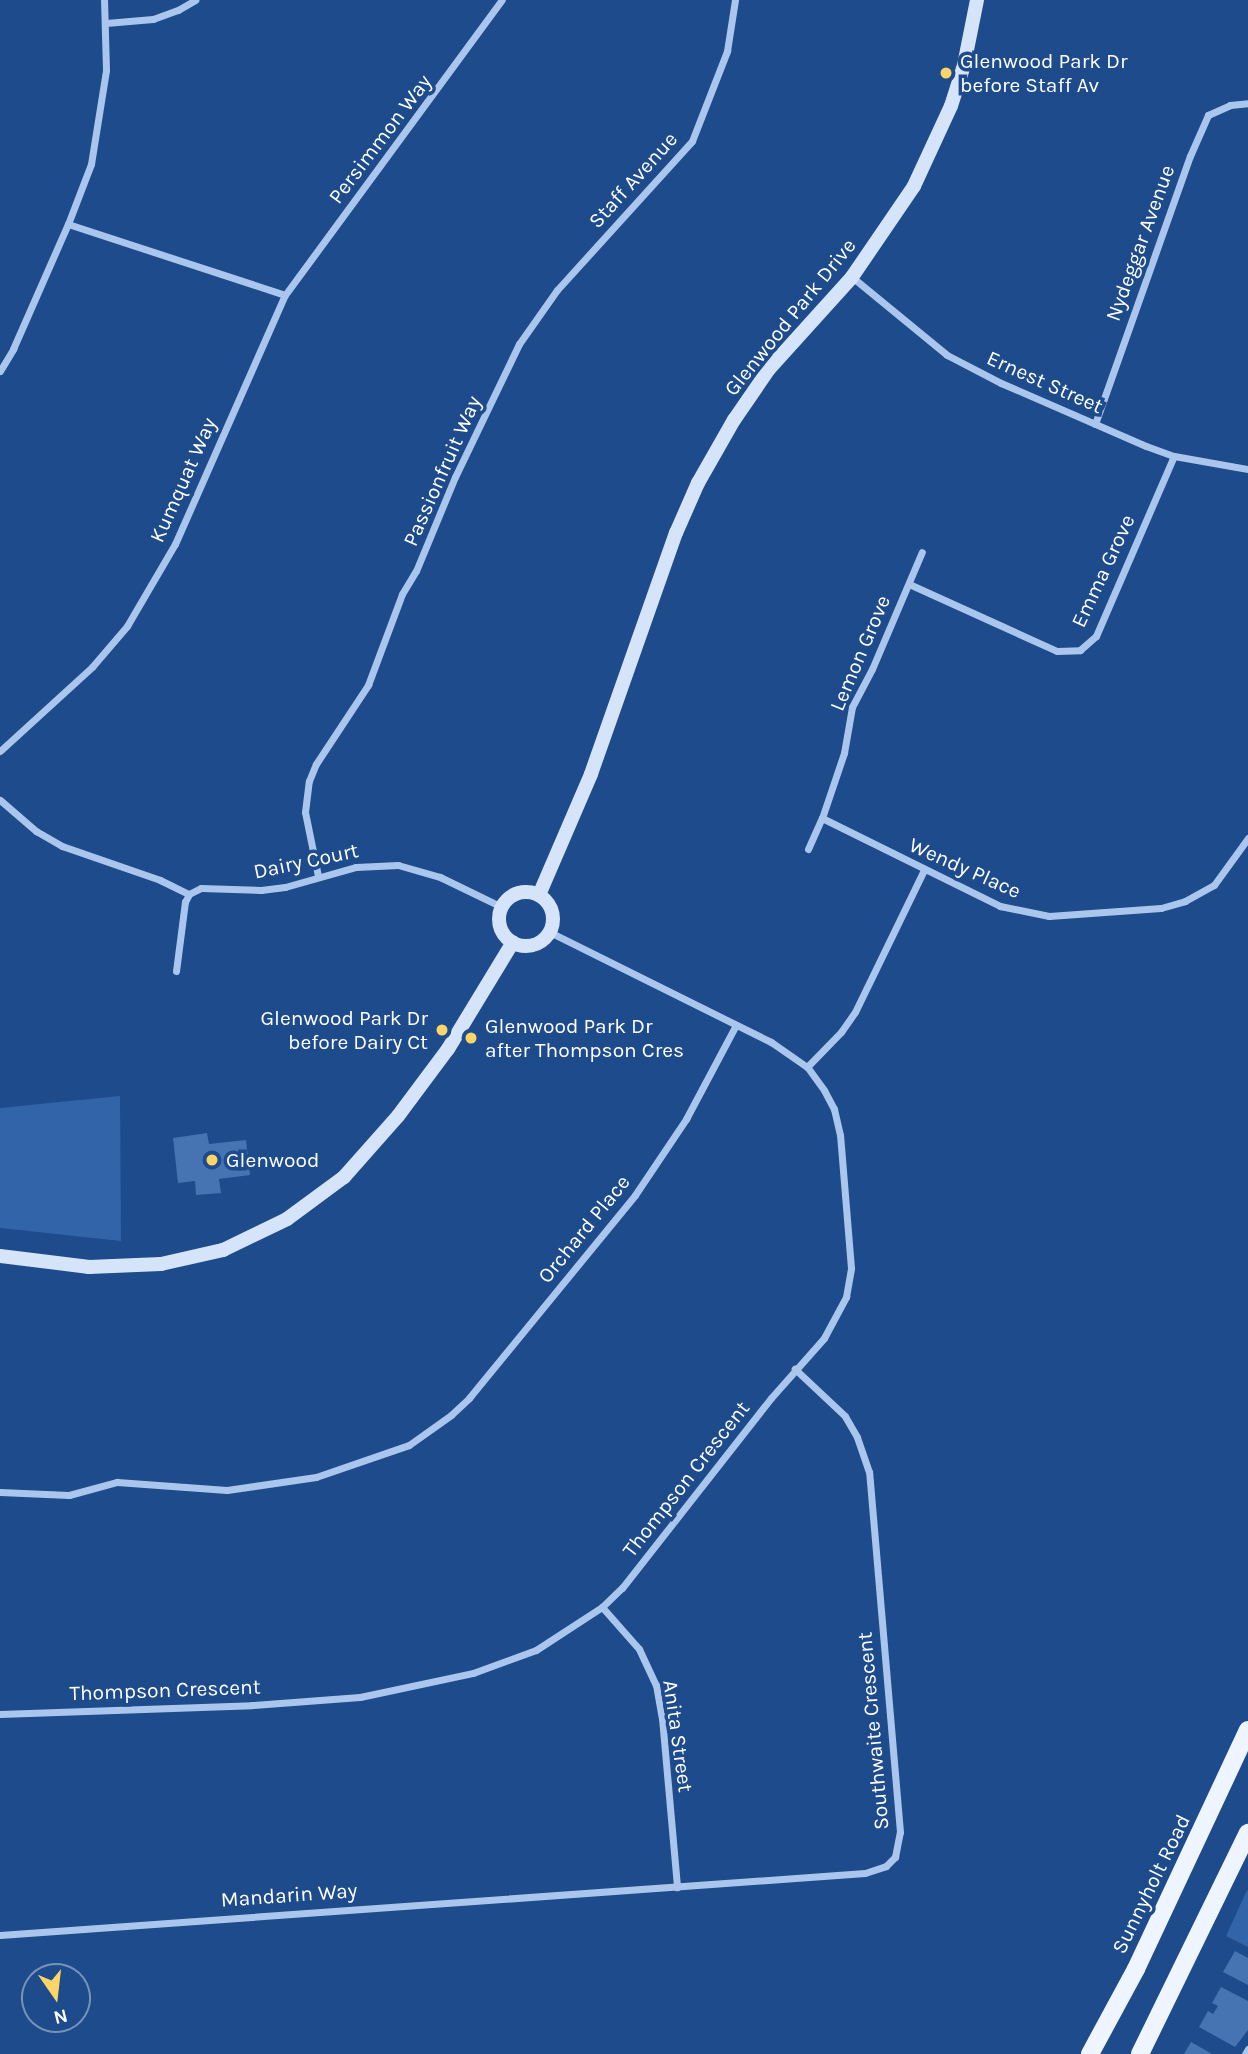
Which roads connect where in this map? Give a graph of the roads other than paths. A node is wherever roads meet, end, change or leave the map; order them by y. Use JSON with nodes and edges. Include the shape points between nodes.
{"nodes":[{"id":1,"x":104,"y":0,"type":"edge"},
{"id":2,"x":195,"y":0,"type":"edge"},
{"id":3,"x":735,"y":0,"type":"edge"},
{"id":4,"x":977,"y":0,"type":"edge"},
{"id":5,"x":502,"y":2,"type":"edge"},
{"id":6,"x":106,"y":23,"type":"junction"},
{"id":7,"x":1248,"y":103,"type":"edge"},
{"id":8,"x":68,"y":224,"type":"junction"},
{"id":9,"x":852,"y":277,"type":"junction"},
{"id":10,"x":557,"y":290,"type":"joint"},
{"id":11,"x":285,"y":295,"type":"junction"},
{"id":12,"x":0,"y":371,"type":"edge"},
{"id":13,"x":1095,"y":424,"type":"junction"},
{"id":14,"x":1174,"y":456,"type":"junction"},
{"id":15,"x":1248,"y":469,"type":"edge"},
{"id":16,"x":922,"y":552,"type":"dead end"},
{"id":17,"x":909,"y":584,"type":"junction"},
{"id":18,"x":0,"y":751,"type":"edge"},
{"id":19,"x":0,"y":800,"type":"edge"},
{"id":20,"x":822,"y":818,"type":"junction"},
{"id":21,"x":1248,"y":838,"type":"edge"},
{"id":22,"x":808,"y":849,"type":"dead end"},
{"id":23,"x":924,"y":870,"type":"junction"},
{"id":24,"x":318,"y":877,"type":"junction"},
{"id":25,"x":188,"y":894,"type":"junction"},
{"id":26,"x":539,"y":895,"type":"junction"},
{"id":27,"x":502,"y":907,"type":"junction"},
{"id":28,"x":549,"y":932,"type":"junction"},
{"id":29,"x":513,"y":942,"type":"junction"},
{"id":30,"x":176,"y":971,"type":"dead end"},
{"id":31,"x":736,"y":1024,"type":"junction"},
{"id":32,"x":807,"y":1067,"type":"junction"},
{"id":33,"x":0,"y":1256,"type":"edge"},
{"id":34,"x":795,"y":1370,"type":"junction"},
{"id":35,"x":0,"y":1492,"type":"edge"},
{"id":36,"x":602,"y":1607,"type":"junction"},
{"id":37,"x":0,"y":1714,"type":"edge"},
{"id":38,"x":1248,"y":1730,"type":"edge"},
{"id":39,"x":1248,"y":1833,"type":"edge"},
{"id":40,"x":677,"y":1887,"type":"junction"},
{"id":41,"x":515,"y":1898,"type":"joint"},
{"id":42,"x":0,"y":1935,"type":"edge"},
{"id":43,"x":1248,"y":2049,"type":"edge"},
{"id":44,"x":1090,"y":2054,"type":"edge"},
{"id":45,"x":1140,"y":2054,"type":"edge"},
{"id":46,"x":1245,"y":2054,"type":"edge"}],
"edges":[{"from":1,"to":6,"type":"street"},
{"from":2,"to":6,"type":"street","via":[[153,19]]},
{"from":3,"to":10,"type":"street","name":"Staff Avenue","via":[[727,51],[692,141]]},
{"from":4,"to":9,"type":"street","name":"Glenwood Park Drive","via":[[964,65],[938,138],[901,207]]},
{"from":5,"to":11,"type":"street","name":"Persimmon Way"},
{"from":6,"to":8,"type":"street","via":[[99,124],[91,164]]},
{"from":7,"to":13,"type":"street","name":"Nydeggar Avenue","via":[[1208,115]]},
{"from":8,"to":11,"type":"street"},
{"from":8,"to":12,"type":"street"},
{"from":9,"to":13,"type":"street","name":"Ernest Street","via":[[956,360]]},
{"from":9,"to":26,"type":"street","name":"Glenwood Park Drive","via":[[769,369],[698,483],[591,774]]},
{"from":10,"to":24,"type":"street","name":"Passionfruit Way","via":[[513,356],[402,594],[362,696],[309,781],[306,827]]},
{"from":11,"to":18,"type":"street","name":"Kumquat Way","via":[[175,544],[127,626],[92,667]]},
{"from":13,"to":14,"type":"street","name":"Ernest Street"},
{"from":14,"to":15,"type":"street","name":"Ernest Street"},
{"from":14,"to":17,"type":"street","name":"Emma Grove","via":[[1096,636],[1080,650],[1058,651]]},
{"from":16,"to":17,"type":"street"},
{"from":17,"to":20,"type":"street","name":"Lemon Grove","via":[[852,707],[844,753]]},
{"from":19,"to":25,"type":"street","via":[[62,846]]},
{"from":20,"to":22,"type":"street"},
{"from":20,"to":23,"type":"street","name":"Wendy Place"},
{"from":21,"to":23,"type":"street","name":"Wendy Place","via":[[1214,885],[1194,898],[1161,908],[1035,915],[1000,906]]},
{"from":23,"to":32,"type":"street","via":[[855,1012]]},
{"from":24,"to":25,"type":"street","name":"Dairy Court","via":[[261,890],[201,888]]},
{"from":24,"to":27,"type":"street","name":"Dairy Court","via":[[356,867],[398,865],[440,877]]},
{"from":25,"to":30,"type":"street"},
{"from":26,"to":27,"type":"street","via":[[517,893]]},
{"from":26,"to":28,"type":"street","via":[[552,911]]},
{"from":27,"to":29,"type":"street","via":[[501,929]]},
{"from":28,"to":29,"type":"street","via":[[530,945]]},
{"from":28,"to":31,"type":"street","name":"Thompson Crescent"},
{"from":29,"to":33,"type":"street","via":[[449,1049],[398,1116],[344,1177],[288,1219],[223,1250],[161,1264],[89,1267]]},
{"from":31,"to":32,"type":"street","name":"Thompson Crescent"},
{"from":31,"to":35,"type":"street","name":"Orchard Place","via":[[686,1119],[635,1195],[469,1398],[401,1449],[325,1474],[227,1490],[117,1482],[69,1495]]},
{"from":32,"to":34,"type":"street","name":"Thompson Crescent","via":[[824,1090],[837,1121],[851,1268],[846,1297],[833,1326]]},
{"from":34,"to":36,"type":"street","name":"Thompson Crescent","via":[[636,1572]]},
{"from":34,"to":40,"type":"street","name":"Southwaite Crescent","via":[[845,1416],[867,1464],[900,1832],[898,1851],[891,1862],[872,1872]]},
{"from":36,"to":37,"type":"street","name":"Thompson Crescent","via":[[555,1640],[517,1658],[372,1695],[252,1705]]},
{"from":36,"to":40,"type":"street","name":"Anita Street","via":[[639,1649],[656,1685]]},
{"from":38,"to":44,"type":"main road","name":"Sunnyholt Road","via":[[1136,1969]]},
{"from":39,"to":45,"type":"main road"},
{"from":40,"to":41,"type":"street","name":"Southwaite Crescent"},
{"from":41,"to":42,"type":"street","name":"Mandarin Way"},
{"from":43,"to":46,"type":"street"}]}
